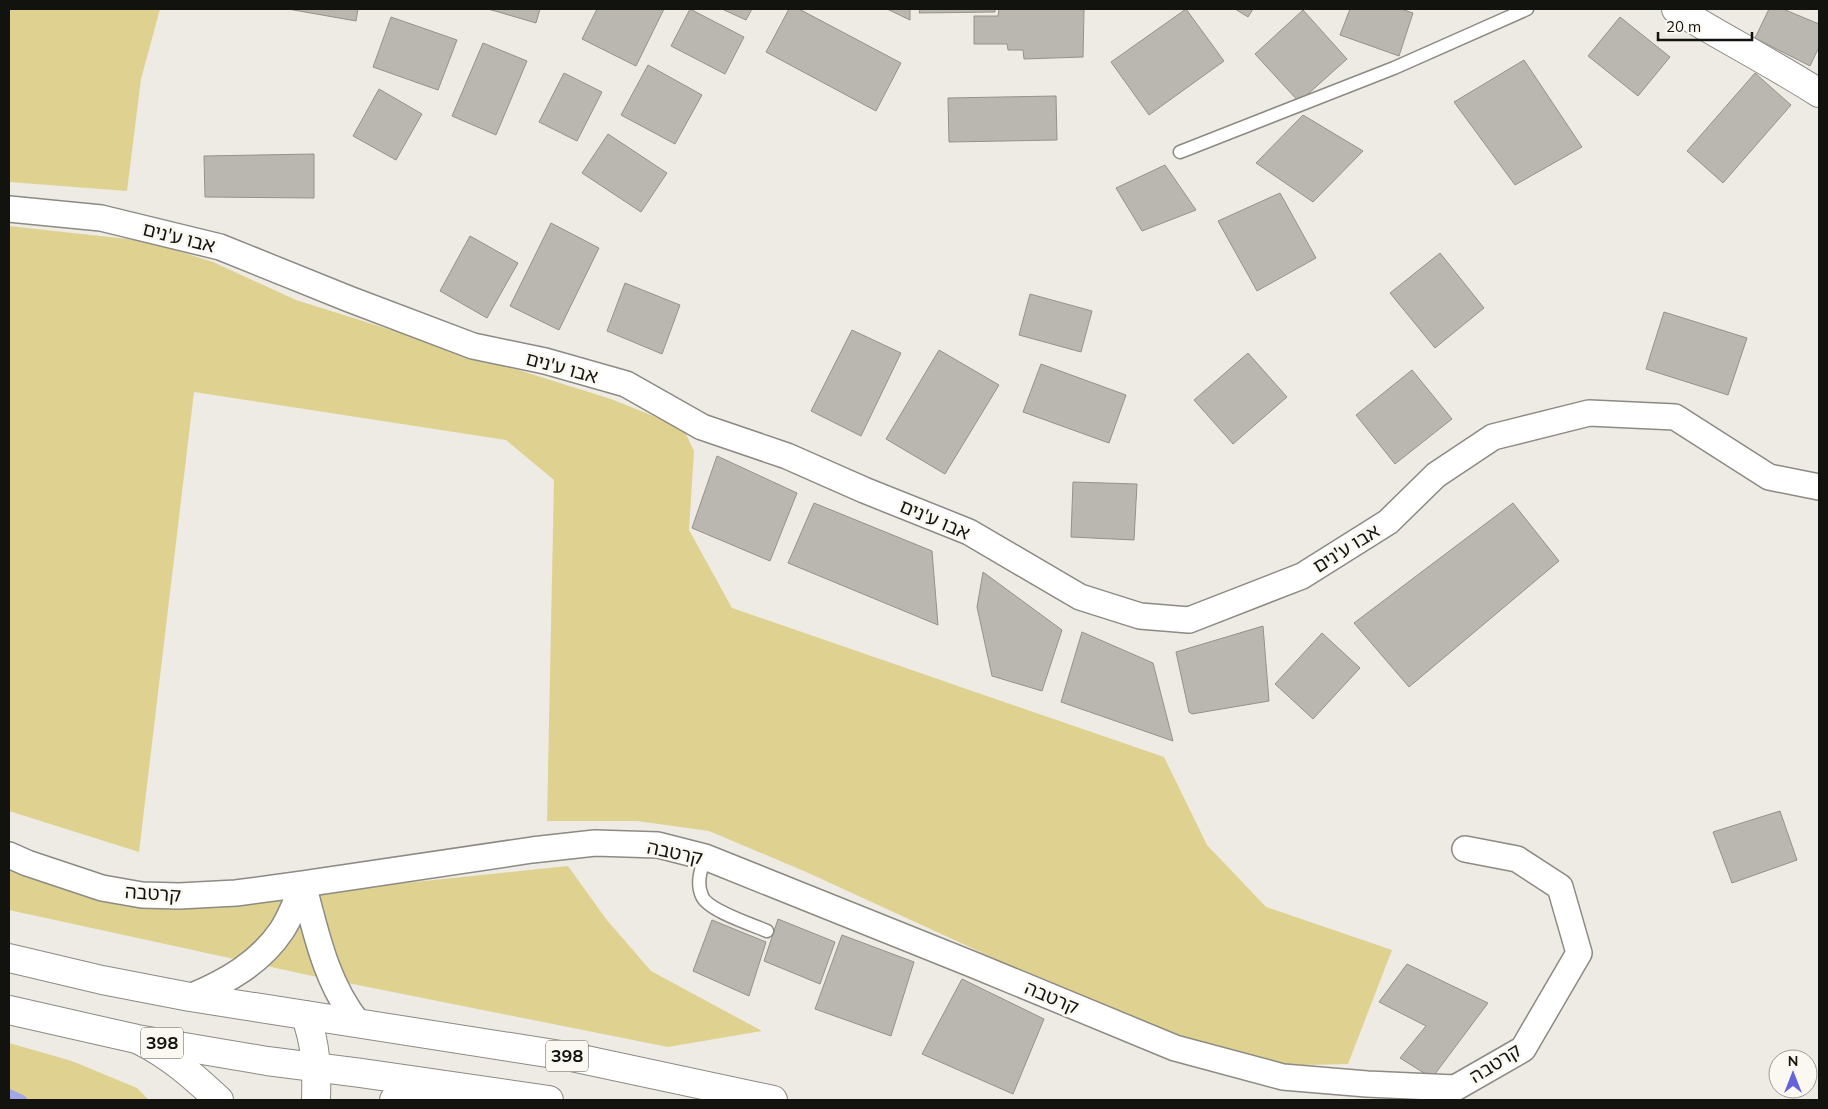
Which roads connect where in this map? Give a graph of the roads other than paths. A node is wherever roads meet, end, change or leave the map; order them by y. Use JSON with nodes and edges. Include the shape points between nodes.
{"nodes":[{"id":1,"x":1527,"y":9,"type":"edge"},
{"id":2,"x":1676,"y":9,"type":"edge"},
{"id":3,"x":1819,"y":93,"type":"edge"},
{"id":4,"x":1180,"y":152,"type":"dead end"},
{"id":5,"x":9,"y":209,"type":"edge"},
{"id":6,"x":1819,"y":487,"type":"edge"},
{"id":7,"x":1465,"y":849,"type":"dead end"},
{"id":8,"x":9,"y":855,"type":"edge"},
{"id":9,"x":705,"y":857,"type":"junction"},
{"id":10,"x":303,"y":884,"type":"junction"},
{"id":11,"x":767,"y":932,"type":"dead end"},
{"id":12,"x":9,"y":958,"type":"edge"},
{"id":13,"x":190,"y":997,"type":"junction"},
{"id":14,"x":9,"y":1010,"type":"edge"},
{"id":15,"x":305,"y":1015,"type":"junction"},
{"id":16,"x":358,"y":1024,"type":"junction"},
{"id":17,"x":137,"y":1039,"type":"junction"},
{"id":18,"x":317,"y":1068,"type":"junction"},
{"id":19,"x":449,"y":1085,"type":"junction"},
{"id":20,"x":219,"y":1100,"type":"edge"},
{"id":21,"x":316,"y":1100,"type":"edge"},
{"id":22,"x":394,"y":1100,"type":"edge"},
{"id":23,"x":550,"y":1100,"type":"edge"},
{"id":24,"x":773,"y":1100,"type":"edge"}],
"edges":[{"from":1,"to":4,"type":"lane","via":[[1394,68]]},
{"from":2,"to":3,"type":"main road"},
{"from":5,"to":6,"type":"street","name":"אבו ע'נים","via":[[101,218],[220,247],[473,346],[545,361],[626,384],[702,427],[787,456],[969,532],[1080,597],[1140,616],[1189,620],[1302,576],[1388,522],[1436,474],[1493,437],[1589,413],[1675,417],[1769,477]]},
{"from":7,"to":9,"type":"street","name":"קרטבה","via":[[1517,859],[1560,887],[1579,953],[1523,1049],[1455,1088],[1283,1077],[1175,1048]]},
{"from":8,"to":10,"type":"street","name":"קרטבה","via":[[102,888],[142,895],[236,893]]},
{"from":9,"to":10,"type":"street","name":"קרטבה","via":[[658,845],[596,843]]},
{"from":9,"to":11,"type":"lane","via":[[700,874],[702,898],[713,907]]},
{"from":10,"to":13,"type":"street","via":[[282,930],[259,957],[224,982]]},
{"from":10,"to":16,"type":"street","via":[[334,988]]},
{"from":12,"to":13,"type":"main road","number":"398"},
{"from":13,"to":15,"type":"main road","number":"398"},
{"from":14,"to":17,"type":"main road","number":"398"},
{"from":15,"to":16,"type":"main road","number":"398"},
{"from":15,"to":18,"type":"main road","via":[[312,1031]]},
{"from":16,"to":24,"type":"main road","number":"398","via":[[567,1056]]},
{"from":17,"to":18,"type":"main road","number":"398"},
{"from":17,"to":20,"type":"main road","via":[[188,1071]]},
{"from":18,"to":19,"type":"main road","number":"398"},
{"from":18,"to":21,"type":"main road"},
{"from":19,"to":22,"type":"main road","via":[[417,1091]]},
{"from":19,"to":23,"type":"main road","number":"398"}]}
